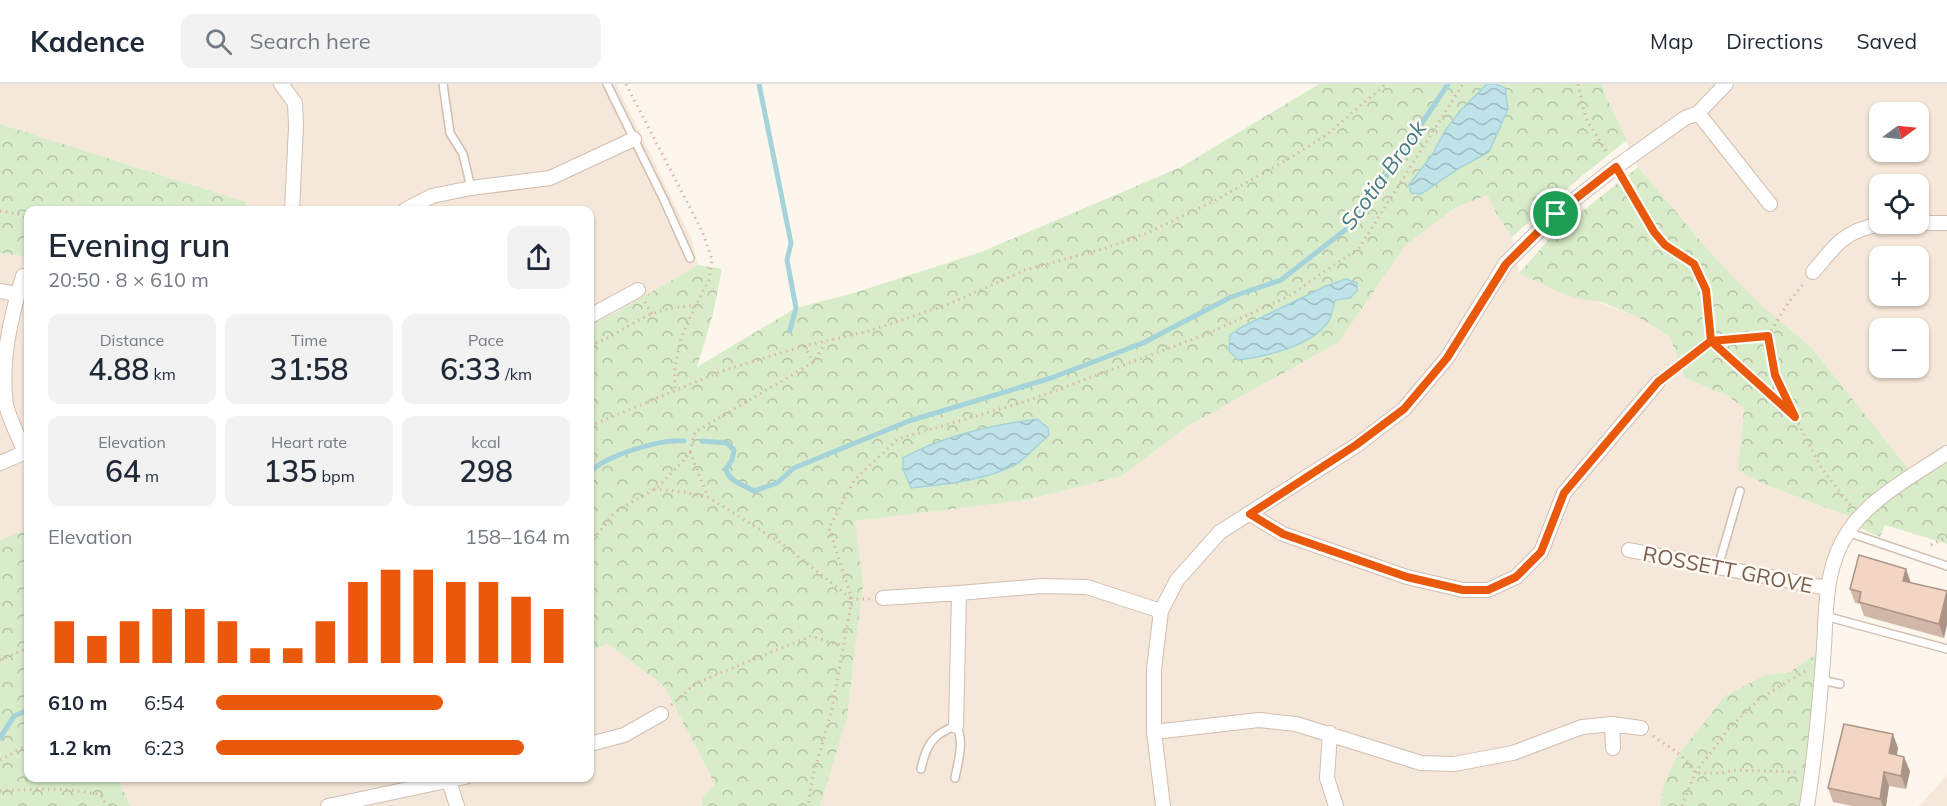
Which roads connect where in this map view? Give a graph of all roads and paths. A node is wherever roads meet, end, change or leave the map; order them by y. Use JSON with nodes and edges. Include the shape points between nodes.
{"nodes":[{"id":1,"x":281,"y":84,"type":"edge"},
{"id":2,"x":443,"y":84,"type":"edge"},
{"id":3,"x":607,"y":84,"type":"edge"},
{"id":4,"x":1386,"y":84,"type":"edge"},
{"id":5,"x":1463,"y":84,"type":"edge"},
{"id":6,"x":1578,"y":84,"type":"edge"},
{"id":7,"x":1726,"y":84,"type":"edge"},
{"id":8,"x":1698,"y":113,"type":"junction"},
{"id":9,"x":634,"y":139,"type":"junction"},
{"id":10,"x":1616,"y":167,"type":"junction"},
{"id":11,"x":471,"y":188,"type":"junction"},
{"id":12,"x":1770,"y":204,"type":"dead end"},
{"id":13,"x":292,"y":206,"type":"edge"},
{"id":14,"x":413,"y":206,"type":"edge"},
{"id":15,"x":0,"y":211,"type":"edge"},
{"id":16,"x":24,"y":216,"type":"edge"},
{"id":17,"x":1947,"y":224,"type":"edge"},
{"id":18,"x":690,"y":258,"type":"dead end"},
{"id":19,"x":1813,"y":272,"type":"joint"},
{"id":20,"x":23,"y":276,"type":"dead end"},
{"id":21,"x":638,"y":290,"type":"dead end"},
{"id":22,"x":0,"y":291,"type":"edge"},
{"id":23,"x":17,"y":294,"type":"junction"},
{"id":24,"x":696,"y":305,"type":"dead end"},
{"id":25,"x":594,"y":314,"type":"edge"},
{"id":26,"x":1768,"y":336,"type":"junction"},
{"id":27,"x":1711,"y":341,"type":"junction"},
{"id":28,"x":825,"y":342,"type":"junction"},
{"id":29,"x":594,"y":343,"type":"edge"},
{"id":30,"x":804,"y":346,"type":"junction"},
{"id":31,"x":814,"y":362,"type":"junction"},
{"id":32,"x":2,"y":371,"type":"edge"},
{"id":33,"x":1658,"y":382,"type":"joint"},
{"id":34,"x":1795,"y":417,"type":"junction"},
{"id":35,"x":594,"y":424,"type":"edge"},
{"id":36,"x":24,"y":445,"type":"edge"},
{"id":37,"x":690,"y":452,"type":"junction"},
{"id":38,"x":24,"y":453,"type":"edge"},
{"id":39,"x":1947,"y":453,"type":"edge"},
{"id":40,"x":0,"y":463,"type":"edge"},
{"id":41,"x":654,"y":489,"type":"junction"},
{"id":42,"x":1740,"y":491,"type":"dead end"},
{"id":43,"x":708,"y":497,"type":"junction"},
{"id":44,"x":1250,"y":514,"type":"junction"},
{"id":45,"x":1860,"y":517,"type":"junction"},
{"id":46,"x":1847,"y":532,"type":"junction"},
{"id":47,"x":1947,"y":537,"type":"edge"},
{"id":48,"x":594,"y":539,"type":"edge"},
{"id":49,"x":1931,"y":545,"type":"dead end"},
{"id":50,"x":1629,"y":550,"type":"dead end"},
{"id":51,"x":1947,"y":566,"type":"edge"},
{"id":52,"x":1718,"y":567,"type":"junction"},
{"id":53,"x":1827,"y":588,"type":"junction"},
{"id":54,"x":959,"y":593,"type":"junction"},
{"id":55,"x":883,"y":598,"type":"joint"},
{"id":56,"x":852,"y":599,"type":"junction"},
{"id":57,"x":1161,"y":611,"type":"junction"},
{"id":58,"x":1825,"y":616,"type":"junction"},
{"id":59,"x":843,"y":645,"type":"junction"},
{"id":60,"x":1947,"y":649,"type":"edge"},
{"id":61,"x":24,"y":650,"type":"edge"},
{"id":62,"x":1823,"y":659,"type":"junction"},
{"id":63,"x":0,"y":660,"type":"edge"},
{"id":64,"x":1821,"y":680,"type":"junction"},
{"id":65,"x":1840,"y":684,"type":"dead end"},
{"id":66,"x":661,"y":714,"type":"joint"},
{"id":67,"x":1612,"y":724,"type":"junction"},
{"id":68,"x":956,"y":726,"type":"junction"},
{"id":69,"x":1641,"y":728,"type":"joint"},
{"id":70,"x":1154,"y":732,"type":"junction"},
{"id":71,"x":1330,"y":733,"type":"junction"},
{"id":72,"x":594,"y":743,"type":"edge"},
{"id":73,"x":24,"y":746,"type":"edge"},
{"id":74,"x":1613,"y":748,"type":"dead end"},
{"id":75,"x":0,"y":760,"type":"edge"},
{"id":76,"x":921,"y":769,"type":"dead end"},
{"id":77,"x":1695,"y":772,"type":"junction"},
{"id":78,"x":1813,"y":772,"type":"junction"},
{"id":79,"x":955,"y":778,"type":"dead end"},
{"id":80,"x":444,"y":782,"type":"edge"},
{"id":81,"x":449,"y":782,"type":"edge"},
{"id":82,"x":0,"y":790,"type":"edge"},
{"id":83,"x":107,"y":806,"type":"edge"},
{"id":84,"x":328,"y":806,"type":"edge"},
{"id":85,"x":457,"y":806,"type":"edge"},
{"id":86,"x":808,"y":806,"type":"edge"},
{"id":87,"x":1163,"y":806,"type":"edge"},
{"id":88,"x":1336,"y":806,"type":"edge"},
{"id":89,"x":1683,"y":806,"type":"edge"},
{"id":90,"x":1807,"y":806,"type":"edge"}],
"edges":[{"from":1,"to":13,"type":"street","via":[[295,103]]},
{"from":2,"to":11,"type":"lane","via":[[450,133],[463,154]]},
{"from":3,"to":9,"type":"lane"},
{"from":4,"to":28,"type":"path","via":[[1325,136],[1214,201],[1145,234],[1025,270],[947,305]]},
{"from":5,"to":56,"type":"path","via":[[1359,248],[1289,296],[1207,334],[1030,400],[898,440],[855,479],[829,528]]},
{"from":6,"to":10,"type":"path","via":[[1586,120]]},
{"from":7,"to":8,"type":"street"},
{"from":8,"to":10,"type":"street"},
{"from":8,"to":12,"type":"street"},
{"from":9,"to":11,"type":"street","via":[[550,178]]},
{"from":9,"to":18,"type":"lane"},
{"from":10,"to":27,"type":"path","via":[[1654,232],[1665,245],[1694,264],[1706,290]]},
{"from":10,"to":44,"type":"street","via":[[1556,214],[1506,264],[1447,358],[1404,409]]},
{"from":11,"to":14,"type":"street","via":[[432,196]]},
{"from":15,"to":16,"type":"path"},
{"from":17,"to":19,"type":"street","via":[[1877,224],[1859,229],[1840,241]]},
{"from":19,"to":26,"type":"path"},
{"from":20,"to":23,"type":"street"},
{"from":21,"to":25,"type":"street"},
{"from":22,"to":23,"type":"street"},
{"from":23,"to":32,"type":"street"},
{"from":24,"to":29,"type":"path","via":[[652,314]]},
{"from":26,"to":27,"type":"path"},
{"from":26,"to":34,"type":"path","via":[[1775,375]]},
{"from":27,"to":33,"type":"path"},
{"from":27,"to":34,"type":"path"},
{"from":28,"to":30,"type":"path"},
{"from":28,"to":31,"type":"path"},
{"from":30,"to":31,"type":"path"},
{"from":30,"to":35,"type":"path","via":[[722,370]]},
{"from":31,"to":37,"type":"path","via":[[695,432]]},
{"from":32,"to":36,"type":"street","via":[[6,404]]},
{"from":33,"to":44,"type":"street","via":[[1564,493],[1541,552],[1516,577],[1488,590],[1463,590],[1407,577],[1283,534]]},
{"from":34,"to":45,"type":"path","via":[[1822,469]]},
{"from":37,"to":41,"type":"path"},
{"from":37,"to":43,"type":"path"},
{"from":38,"to":40,"type":"street"},
{"from":39,"to":45,"type":"street"},
{"from":41,"to":43,"type":"path"},
{"from":41,"to":48,"type":"path","via":[[615,512]]},
{"from":42,"to":52,"type":"lane"},
{"from":43,"to":56,"type":"path","via":[[781,543]]},
{"from":44,"to":57,"type":"street","via":[[1212,539],[1177,580]]},
{"from":45,"to":46,"type":"street"},
{"from":46,"to":51,"type":"lane"},
{"from":46,"to":53,"type":"street"},
{"from":47,"to":49,"type":"path"},
{"from":50,"to":52,"type":"street","name":"ROSSETT GROVE"},
{"from":52,"to":53,"type":"street","name":"ROSSETT GROVE"},
{"from":53,"to":58,"type":"street"},
{"from":54,"to":55,"type":"street"},
{"from":54,"to":57,"type":"street","via":[[1042,586],[1087,587]]},
{"from":54,"to":68,"type":"street"},
{"from":55,"to":56,"type":"path"},
{"from":56,"to":59,"type":"path"},
{"from":57,"to":70,"type":"street","via":[[1154,669]]},
{"from":58,"to":60,"type":"lane"},
{"from":58,"to":62,"type":"street"},
{"from":59,"to":66,"type":"path","via":[[811,636],[696,683]]},
{"from":59,"to":86,"type":"path"},
{"from":61,"to":63,"type":"path"},
{"from":62,"to":64,"type":"street"},
{"from":62,"to":77,"type":"path","via":[[1758,700],[1731,726]]},
{"from":64,"to":65,"type":"lane"},
{"from":64,"to":78,"type":"street"},
{"from":66,"to":72,"type":"street","via":[[624,735]]},
{"from":67,"to":69,"type":"street"},
{"from":67,"to":71,"type":"street","via":[[1582,727],[1513,753],[1454,764],[1421,763]]},
{"from":67,"to":74,"type":"street"},
{"from":68,"to":76,"type":"lane","via":[[945,729],[926,747]]},
{"from":68,"to":79,"type":"lane","via":[[960,748]]},
{"from":69,"to":77,"type":"path","via":[[1680,753]]},
{"from":70,"to":71,"type":"street","via":[[1259,720]]},
{"from":70,"to":87,"type":"street"},
{"from":71,"to":88,"type":"street","via":[[1327,778]]},
{"from":73,"to":75,"type":"path"},
{"from":77,"to":78,"type":"path"},
{"from":77,"to":89,"type":"path"},
{"from":78,"to":90,"type":"street"},
{"from":80,"to":84,"type":"street"},
{"from":81,"to":85,"type":"street"},
{"from":82,"to":83,"type":"path","via":[[88,792],[101,795]]}]}
